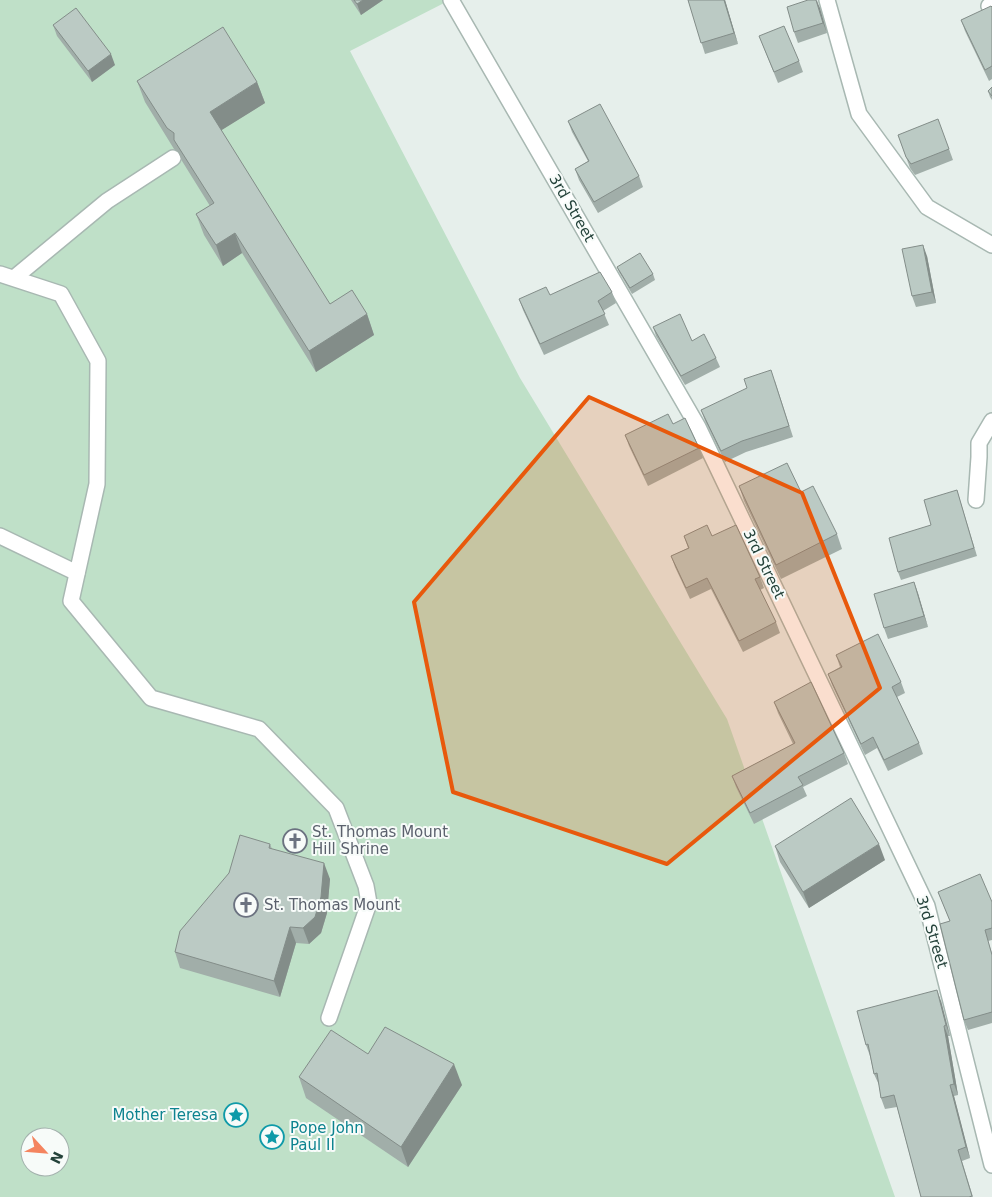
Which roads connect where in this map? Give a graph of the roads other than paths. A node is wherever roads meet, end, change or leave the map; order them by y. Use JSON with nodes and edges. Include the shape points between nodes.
{"nodes":[{"id":1,"x":451,"y":0,"type":"edge"},
{"id":2,"x":827,"y":0,"type":"edge"},
{"id":3,"x":173,"y":158,"type":"edge"},
{"id":4,"x":992,"y":245,"type":"edge"},
{"id":5,"x":7,"y":276,"type":"edge"},
{"id":6,"x":992,"y":421,"type":"edge"},
{"id":7,"x":976,"y":500,"type":"dead end"},
{"id":8,"x":0,"y":536,"type":"edge"},
{"id":9,"x":77,"y":573,"type":"junction"},
{"id":10,"x":329,"y":1018,"type":"dead end"},
{"id":11,"x":992,"y":1165,"type":"edge"}],
"edges":[{"from":1,"to":11,"type":"street","name":"3rd Street","via":[[698,427],[927,906]]},
{"from":2,"to":4,"type":"street","via":[[858,114],[927,208]]},
{"from":3,"to":5,"type":"street","via":[[107,201]]},
{"from":5,"to":9,"type":"street","via":[[61,294],[98,360],[97,484]]},
{"from":6,"to":7,"type":"street","via":[[979,443]]},
{"from":8,"to":9,"type":"street"},
{"from":9,"to":10,"type":"street","via":[[71,601],[151,698],[259,729],[336,808],[366,886],[369,903]]}]}
